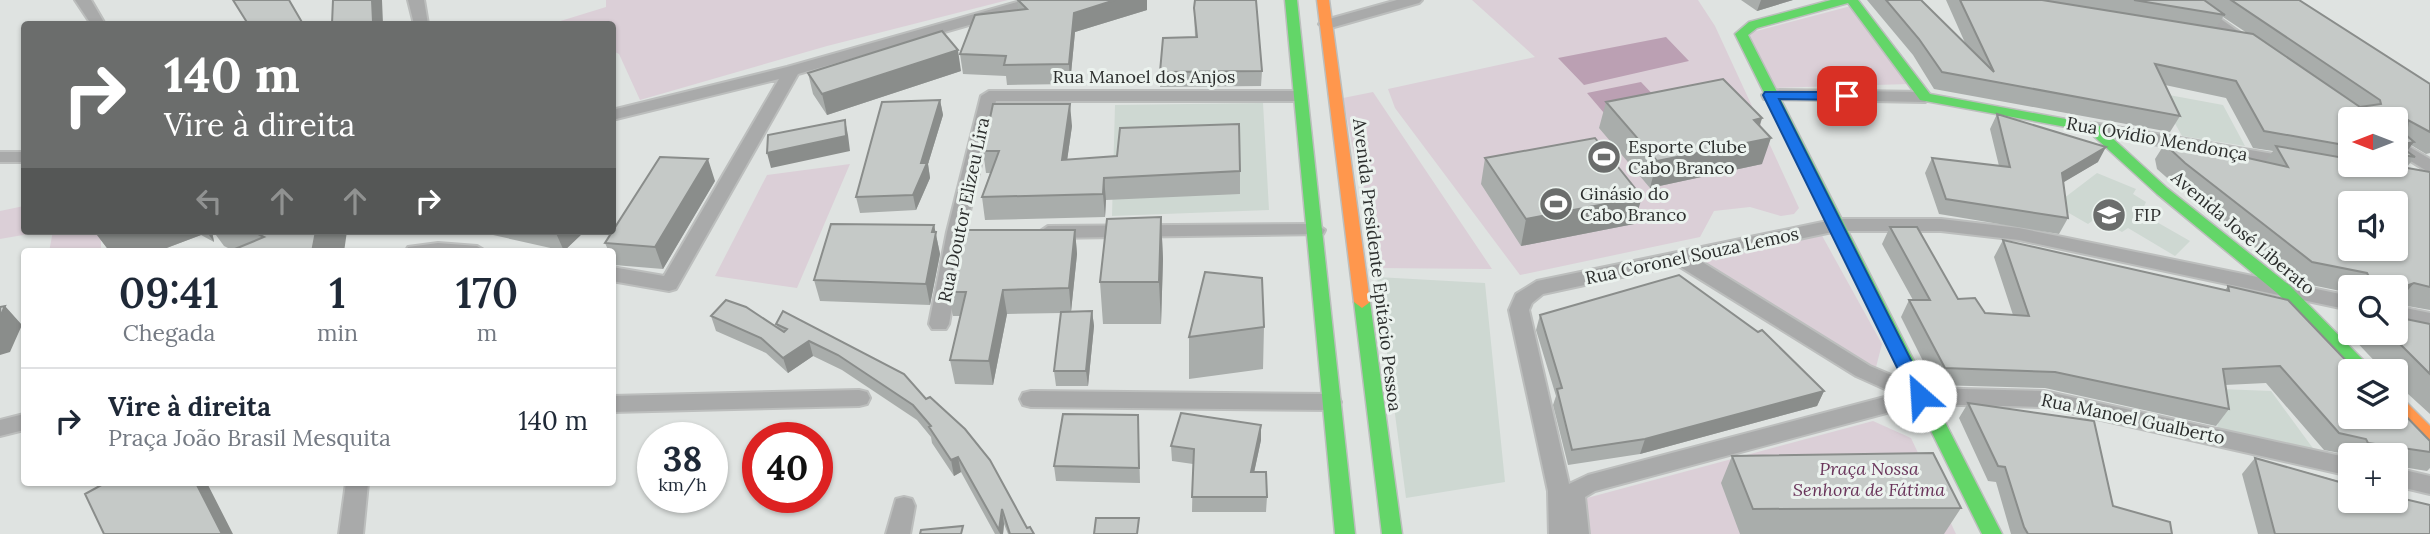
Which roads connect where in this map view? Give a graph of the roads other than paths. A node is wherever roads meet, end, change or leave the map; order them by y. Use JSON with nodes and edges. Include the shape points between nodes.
{"nodes":[{"id":1,"x":83,"y":0,"type":"edge"},
{"id":2,"x":416,"y":0,"type":"edge"},
{"id":3,"x":1041,"y":0,"type":"edge"},
{"id":4,"x":1291,"y":0,"type":"edge"},
{"id":5,"x":1323,"y":0,"type":"edge"},
{"id":6,"x":1414,"y":0,"type":"edge"},
{"id":7,"x":1845,"y":0,"type":"edge"},
{"id":8,"x":1852,"y":0,"type":"edge"},
{"id":9,"x":2184,"y":0,"type":"edge"},
{"id":10,"x":96,"y":21,"type":"edge"},
{"id":11,"x":420,"y":21,"type":"edge"},
{"id":12,"x":1327,"y":24,"type":"junction"},
{"id":13,"x":2209,"y":37,"type":"edge"},
{"id":14,"x":2249,"y":44,"type":"junction"},
{"id":15,"x":2271,"y":59,"type":"edge"},
{"id":16,"x":792,"y":71,"type":"junction"},
{"id":17,"x":1770,"y":95,"type":"junction"},
{"id":18,"x":989,"y":96,"type":"joint"},
{"id":19,"x":1299,"y":96,"type":"junction"},
{"id":20,"x":1925,"y":97,"type":"junction"},
{"id":21,"x":616,"y":114,"type":"edge"},
{"id":22,"x":2092,"y":128,"type":"junction"},
{"id":23,"x":2408,"y":152,"type":"edge"},
{"id":24,"x":21,"y":157,"type":"edge"},
{"id":25,"x":0,"y":158,"type":"edge"},
{"id":26,"x":2309,"y":166,"type":"edge"},
{"id":27,"x":2430,"y":167,"type":"edge"},
{"id":28,"x":1837,"y":225,"type":"junction"},
{"id":29,"x":1316,"y":230,"type":"junction"},
{"id":30,"x":1025,"y":232,"type":"edge"},
{"id":31,"x":1682,"y":259,"type":"junction"},
{"id":32,"x":616,"y":275,"type":"edge"},
{"id":33,"x":2283,"y":289,"type":"junction"},
{"id":34,"x":2338,"y":300,"type":"edge"},
{"id":35,"x":2408,"y":315,"type":"edge"},
{"id":36,"x":2430,"y":320,"type":"edge"},
{"id":37,"x":939,"y":324,"type":"dead end"},
{"id":38,"x":2353,"y":359,"type":"edge"},
{"id":39,"x":1920,"y":396,"type":"junction"},
{"id":40,"x":859,"y":398,"type":"dead end"},
{"id":41,"x":1031,"y":399,"type":"dead end"},
{"id":42,"x":1330,"y":402,"type":"junction"},
{"id":43,"x":616,"y":404,"type":"edge"},
{"id":44,"x":2408,"y":414,"type":"edge"},
{"id":45,"x":21,"y":423,"type":"edge"},
{"id":46,"x":0,"y":428,"type":"edge"},
{"id":47,"x":2430,"y":437,"type":"edge"},
{"id":48,"x":2338,"y":464,"type":"edge"},
{"id":49,"x":1554,"y":473,"type":"junction"},
{"id":50,"x":2408,"y":480,"type":"edge"},
{"id":51,"x":1588,"y":484,"type":"junction"},
{"id":52,"x":2430,"y":485,"type":"edge"},
{"id":53,"x":357,"y":486,"type":"edge"},
{"id":54,"x":904,"y":506,"type":"dead end"},
{"id":55,"x":351,"y":534,"type":"edge"},
{"id":56,"x":898,"y":534,"type":"edge"},
{"id":57,"x":1345,"y":534,"type":"edge"},
{"id":58,"x":1392,"y":534,"type":"edge"},
{"id":59,"x":1561,"y":534,"type":"edge"},
{"id":60,"x":1577,"y":534,"type":"edge"},
{"id":61,"x":1992,"y":534,"type":"edge"}],
"edges":[{"from":1,"to":10,"type":"street"},
{"from":2,"to":11,"type":"street"},
{"from":3,"to":16,"type":"street"},
{"from":4,"to":19,"type":"street"},
{"from":5,"to":12,"type":"street","name":"Avenida Presidente Epitácio Pessoa"},
{"from":6,"to":12,"type":"street"},
{"from":7,"to":17,"type":"street","via":[[1742,30]]},
{"from":8,"to":20,"type":"street"},
{"from":9,"to":14,"type":"street"},
{"from":12,"to":58,"type":"street","name":"Avenida Presidente Epitácio Pessoa"},
{"from":13,"to":14,"type":"street"},
{"from":14,"to":15,"type":"street"},
{"from":16,"to":21,"type":"street"},
{"from":16,"to":32,"type":"street","via":[[669,285]]},
{"from":17,"to":20,"type":"street"},
{"from":17,"to":28,"type":"street"},
{"from":18,"to":19,"type":"street","name":"Rua Manoel dos Anjos"},
{"from":18,"to":37,"type":"street","name":"Rua Doutor Elizeu Lira","via":[[963,232]]},
{"from":19,"to":29,"type":"street"},
{"from":20,"to":22,"type":"street","name":"Rua Ovídio Mendonça"},
{"from":22,"to":26,"type":"street","name":"Rua Ovídio Mendonça"},
{"from":22,"to":33,"type":"street","name":"Avenida José Liberato"},
{"from":23,"to":27,"type":"street"},
{"from":24,"to":25,"type":"street"},
{"from":28,"to":31,"type":"street","name":"Rua Coronel Souza Lemos"},
{"from":28,"to":33,"type":"street","name":"Rua Coronel Souza Lemos","via":[[1973,226]]},
{"from":28,"to":39,"type":"street"},
{"from":29,"to":30,"type":"street"},
{"from":29,"to":42,"type":"street"},
{"from":31,"to":39,"type":"street","via":[[1863,371]]},
{"from":31,"to":49,"type":"street","name":"Rua Coronel Souza Lemos","via":[[1537,288],[1523,299],[1521,322]]},
{"from":33,"to":34,"type":"street","name":"Rua Coronel Souza Lemos"},
{"from":33,"to":38,"type":"street","name":"Avenida José Liberato"},
{"from":35,"to":36,"type":"street"},
{"from":39,"to":48,"type":"street","name":"Rua Manoel Gualberto","via":[[2044,399]]},
{"from":39,"to":51,"type":"street","name":"Rua Manoel Gualberto"},
{"from":39,"to":61,"type":"street"},
{"from":40,"to":43,"type":"street"},
{"from":41,"to":42,"type":"street"},
{"from":42,"to":57,"type":"street"},
{"from":44,"to":47,"type":"street"},
{"from":45,"to":46,"type":"street"},
{"from":49,"to":51,"type":"street"},
{"from":49,"to":59,"type":"street","name":"Rua Coronel Souza Lemos"},
{"from":50,"to":52,"type":"street"},
{"from":51,"to":60,"type":"street","via":[[1575,492],[1572,503]]},
{"from":53,"to":55,"type":"street"},
{"from":54,"to":56,"type":"street"}]}
